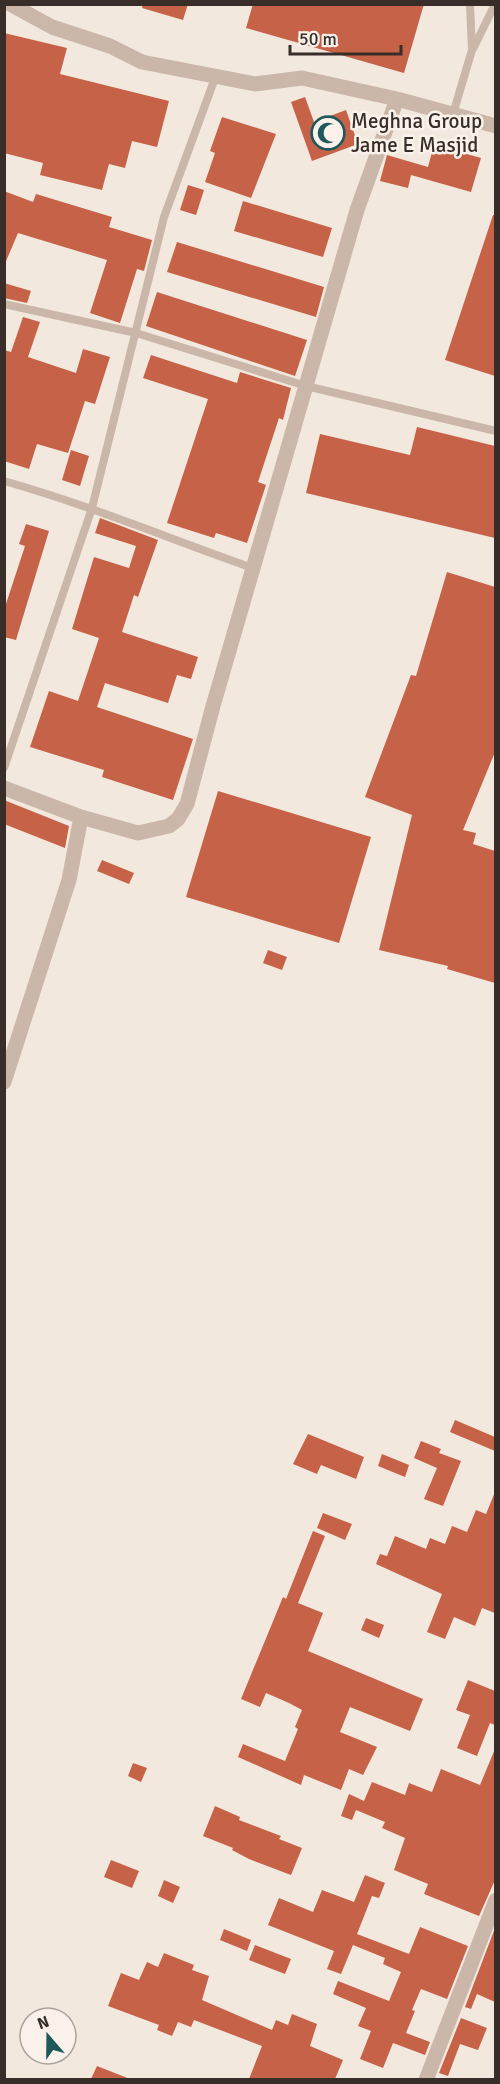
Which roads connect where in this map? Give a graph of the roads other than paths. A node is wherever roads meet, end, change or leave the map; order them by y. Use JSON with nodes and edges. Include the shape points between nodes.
{"nodes":[{"id":1,"x":10,"y":4,"type":"edge"},
{"id":2,"x":470,"y":4,"type":"edge"},
{"id":3,"x":495,"y":4,"type":"edge"},
{"id":4,"x":472,"y":50,"type":"junction"},
{"id":5,"x":215,"y":78,"type":"junction"},
{"id":6,"x":397,"y":99,"type":"junction"},
{"id":7,"x":453,"y":114,"type":"junction"},
{"id":8,"x":495,"y":126,"type":"edge"},
{"id":9,"x":4,"y":304,"type":"edge"},
{"id":10,"x":136,"y":333,"type":"junction"},
{"id":11,"x":306,"y":386,"type":"junction"},
{"id":12,"x":495,"y":431,"type":"edge"},
{"id":13,"x":4,"y":481,"type":"edge"},
{"id":14,"x":92,"y":508,"type":"junction"},
{"id":15,"x":253,"y":568,"type":"junction"},
{"id":16,"x":4,"y":768,"type":"edge"},
{"id":17,"x":4,"y":788,"type":"edge"},
{"id":18,"x":81,"y":817,"type":"junction"},
{"id":19,"x":4,"y":1082,"type":"edge"},
{"id":20,"x":495,"y":1900,"type":"edge"},
{"id":21,"x":426,"y":2079,"type":"edge"}],
"edges":[{"from":1,"to":5,"type":"street","via":[[52,27],[110,46],[142,62]]},
{"from":2,"to":4,"type":"lane"},
{"from":3,"to":4,"type":"lane"},
{"from":4,"to":7,"type":"lane"},
{"from":5,"to":6,"type":"street","via":[[255,84],[302,78]]},
{"from":5,"to":10,"type":"lane","via":[[164,217]]},
{"from":6,"to":7,"type":"street"},
{"from":6,"to":11,"type":"street","via":[[357,210]]},
{"from":7,"to":8,"type":"street"},
{"from":9,"to":10,"type":"lane"},
{"from":10,"to":11,"type":"lane"},
{"from":10,"to":14,"type":"lane"},
{"from":11,"to":12,"type":"lane"},
{"from":11,"to":15,"type":"street"},
{"from":13,"to":14,"type":"lane"},
{"from":14,"to":15,"type":"lane"},
{"from":14,"to":16,"type":"lane"},
{"from":15,"to":18,"type":"street","via":[[187,804],[178,819],[169,826],[138,833]]},
{"from":17,"to":18,"type":"street"},
{"from":18,"to":19,"type":"street","via":[[69,880]]},
{"from":20,"to":21,"type":"street"}]}
